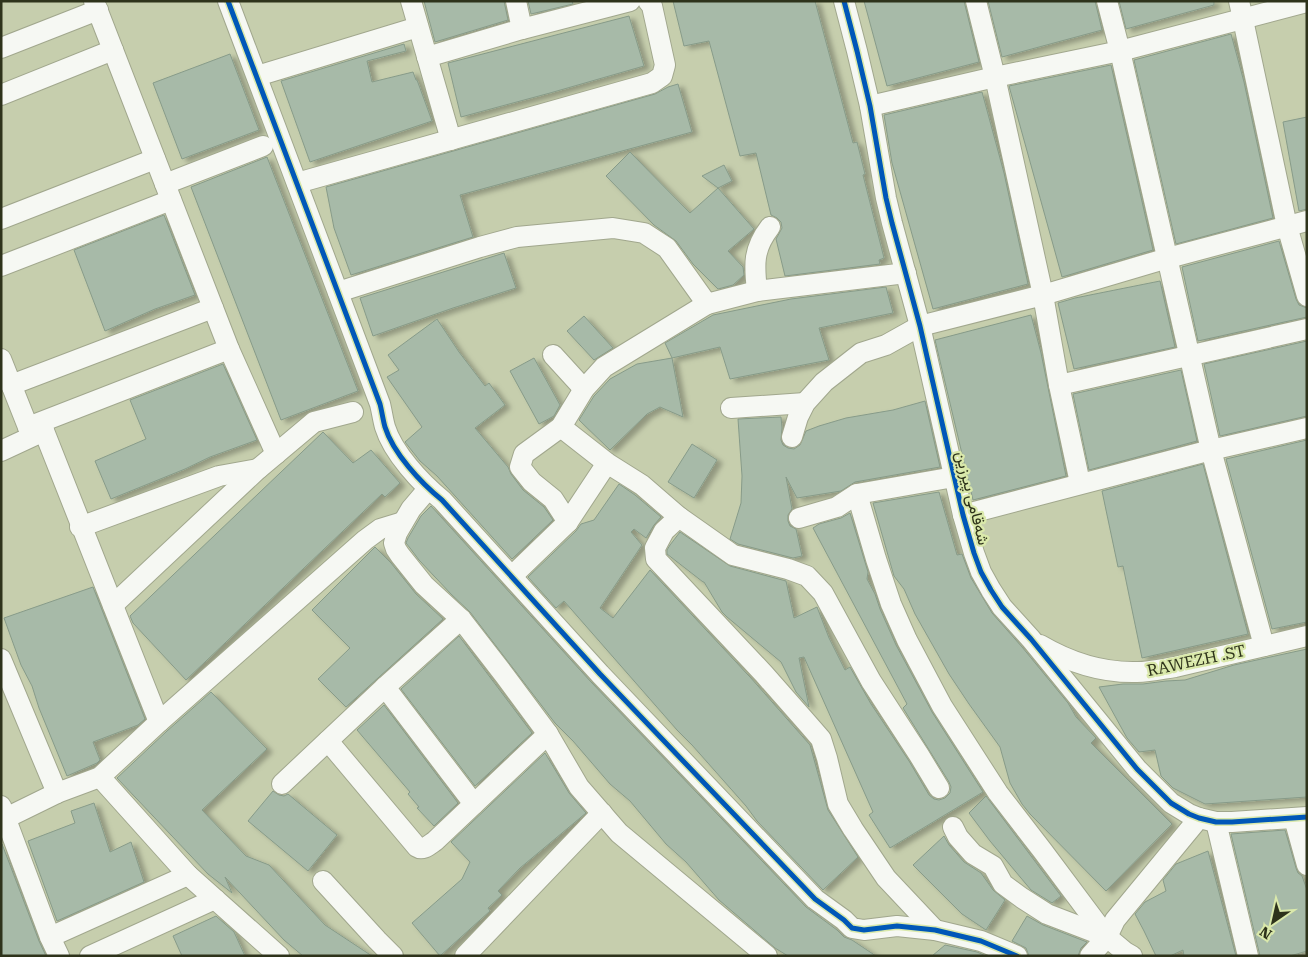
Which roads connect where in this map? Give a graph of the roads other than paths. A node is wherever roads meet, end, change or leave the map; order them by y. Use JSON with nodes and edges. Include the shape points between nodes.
{"nodes":[{"id":1,"x":228,"y":1,"type":"edge"},
{"id":2,"x":411,"y":1,"type":"edge"},
{"id":3,"x":516,"y":1,"type":"edge"},
{"id":4,"x":630,"y":1,"type":"edge"},
{"id":5,"x":648,"y":1,"type":"edge"},
{"id":6,"x":844,"y":1,"type":"edge"},
{"id":7,"x":976,"y":1,"type":"edge"},
{"id":8,"x":1107,"y":1,"type":"edge"},
{"id":9,"x":1307,"y":2,"type":"edge"},
{"id":10,"x":96,"y":6,"type":"edge"},
{"id":11,"x":1241,"y":10,"type":"edge"},
{"id":12,"x":418,"y":27,"type":"junction"},
{"id":13,"x":522,"y":29,"type":"junction"},
{"id":14,"x":1,"y":48,"type":"edge"},
{"id":15,"x":113,"y":50,"type":"junction"},
{"id":16,"x":1120,"y":51,"type":"junction"},
{"id":17,"x":427,"y":57,"type":"junction"},
{"id":18,"x":257,"y":76,"type":"junction"},
{"id":19,"x":995,"y":77,"type":"junction"},
{"id":20,"x":1,"y":95,"type":"edge"},
{"id":21,"x":870,"y":106,"type":"junction"},
{"id":22,"x":451,"y":140,"type":"junction"},
{"id":23,"x":263,"y":146,"type":"dead end"},
{"id":24,"x":155,"y":159,"type":"junction"},
{"id":25,"x":297,"y":183,"type":"junction"},
{"id":26,"x":168,"y":192,"type":"junction"},
{"id":27,"x":1,"y":220,"type":"edge"},
{"id":28,"x":1307,"y":222,"type":"edge"},
{"id":29,"x":1287,"y":226,"type":"junction"},
{"id":30,"x":770,"y":227,"type":"dead end"},
{"id":31,"x":1168,"y":258,"type":"junction"},
{"id":32,"x":1,"y":266,"type":"edge"},
{"id":33,"x":906,"y":273,"type":"junction"},
{"id":34,"x":757,"y":291,"type":"junction"},
{"id":35,"x":338,"y":292,"type":"junction"},
{"id":36,"x":1043,"y":295,"type":"junction"},
{"id":37,"x":1307,"y":296,"type":"edge"},
{"id":38,"x":707,"y":304,"type":"junction"},
{"id":39,"x":213,"y":308,"type":"junction"},
{"id":40,"x":920,"y":326,"type":"junction"},
{"id":41,"x":1307,"y":329,"type":"edge"},
{"id":42,"x":229,"y":349,"type":"junction"},
{"id":43,"x":553,"y":355,"type":"dead end"},
{"id":44,"x":1189,"y":355,"type":"junction"},
{"id":45,"x":1,"y":359,"type":"edge"},
{"id":46,"x":11,"y":385,"type":"junction"},
{"id":47,"x":1059,"y":385,"type":"junction"},
{"id":48,"x":584,"y":389,"type":"junction"},
{"id":49,"x":805,"y":403,"type":"junction"},
{"id":50,"x":731,"y":408,"type":"dead end"},
{"id":51,"x":353,"y":412,"type":"dead end"},
{"id":52,"x":561,"y":427,"type":"junction"},
{"id":53,"x":1307,"y":428,"type":"edge"},
{"id":54,"x":36,"y":429,"type":"junction"},
{"id":55,"x":792,"y":437,"type":"dead end"},
{"id":56,"x":1,"y":450,"type":"edge"},
{"id":57,"x":1211,"y":450,"type":"junction"},
{"id":58,"x":276,"y":454,"type":"junction"},
{"id":59,"x":608,"y":462,"type":"junction"},
{"id":60,"x":258,"y":469,"type":"junction"},
{"id":61,"x":954,"y":477,"type":"junction"},
{"id":62,"x":1080,"y":483,"type":"junction"},
{"id":63,"x":428,"y":489,"type":"junction"},
{"id":64,"x":857,"y":494,"type":"junction"},
{"id":65,"x":963,"y":515,"type":"junction"},
{"id":66,"x":680,"y":517,"type":"junction"},
{"id":67,"x":799,"y":518,"type":"dead end"},
{"id":68,"x":403,"y":522,"type":"junction"},
{"id":69,"x":568,"y":522,"type":"junction"},
{"id":70,"x":80,"y":527,"type":"junction"},
{"id":71,"x":512,"y":576,"type":"junction"},
{"id":72,"x":113,"y":605,"type":"junction"},
{"id":73,"x":461,"y":619,"type":"junction"},
{"id":74,"x":1307,"y":636,"type":"edge"},
{"id":75,"x":1031,"y":639,"type":"junction"},
{"id":76,"x":1264,"y":646,"type":"junction"},
{"id":77,"x":1,"y":659,"type":"edge"},
{"id":78,"x":385,"y":687,"type":"junction"},
{"id":79,"x":159,"y":722,"type":"junction"},
{"id":80,"x":548,"y":734,"type":"junction"},
{"id":81,"x":328,"y":741,"type":"junction"},
{"id":82,"x":100,"y":777,"type":"junction"},
{"id":83,"x":282,"y":784,"type":"dead end"},
{"id":84,"x":939,"y":788,"type":"dead end"},
{"id":85,"x":57,"y":793,"type":"junction"},
{"id":86,"x":474,"y":804,"type":"junction"},
{"id":87,"x":4,"y":812,"type":"edge"},
{"id":88,"x":602,"y":812,"type":"junction"},
{"id":89,"x":1300,"y":818,"type":"edge"},
{"id":90,"x":1207,"y":820,"type":"junction"},
{"id":91,"x":954,"y":827,"type":"dead end"},
{"id":92,"x":1307,"y":864,"type":"edge"},
{"id":93,"x":188,"y":875,"type":"junction"},
{"id":94,"x":323,"y":881,"type":"dead end"},
{"id":95,"x":215,"y":899,"type":"junction"},
{"id":96,"x":935,"y":930,"type":"junction"},
{"id":97,"x":50,"y":936,"type":"junction"},
{"id":98,"x":1107,"y":937,"type":"junction"},
{"id":99,"x":59,"y":956,"type":"edge"},
{"id":100,"x":90,"y":956,"type":"edge"},
{"id":101,"x":280,"y":956,"type":"edge"},
{"id":102,"x":393,"y":956,"type":"edge"},
{"id":103,"x":465,"y":956,"type":"edge"},
{"id":104,"x":768,"y":956,"type":"edge"},
{"id":105,"x":1017,"y":956,"type":"edge"},
{"id":106,"x":1090,"y":956,"type":"edge"},
{"id":107,"x":1132,"y":956,"type":"edge"},
{"id":108,"x":1248,"y":956,"type":"edge"}],
"edges":[{"from":1,"to":18,"type":"street"},
{"from":2,"to":12,"type":"street"},
{"from":3,"to":13,"type":"street"},
{"from":4,"to":13,"type":"street"},
{"from":5,"to":22,"type":"street","via":[[652,6],[665,65],[662,76],[652,83]]},
{"from":6,"to":21,"type":"street","name":"شەقامی پیرزین"},
{"from":7,"to":19,"type":"street"},
{"from":8,"to":16,"type":"street"},
{"from":9,"to":11,"type":"street"},
{"from":10,"to":14,"type":"street"},
{"from":10,"to":15,"type":"street"},
{"from":11,"to":16,"type":"street"},
{"from":11,"to":29,"type":"street"},
{"from":12,"to":17,"type":"street"},
{"from":12,"to":18,"type":"street"},
{"from":13,"to":17,"type":"street"},
{"from":15,"to":20,"type":"street"},
{"from":15,"to":24,"type":"street"},
{"from":16,"to":19,"type":"street"},
{"from":16,"to":31,"type":"street"},
{"from":17,"to":22,"type":"street"},
{"from":18,"to":25,"type":"street"},
{"from":19,"to":21,"type":"street"},
{"from":19,"to":36,"type":"street"},
{"from":21,"to":33,"type":"street","name":"شەقامی پیرزین","via":[[886,198]]},
{"from":22,"to":25,"type":"street"},
{"from":23,"to":26,"type":"street"},
{"from":24,"to":26,"type":"street"},
{"from":24,"to":27,"type":"street"},
{"from":25,"to":35,"type":"street"},
{"from":26,"to":32,"type":"street"},
{"from":26,"to":39,"type":"street"},
{"from":28,"to":29,"type":"street"},
{"from":29,"to":31,"type":"street"},
{"from":29,"to":37,"type":"street"},
{"from":30,"to":34,"type":"street","via":[[754,264]]},
{"from":31,"to":36,"type":"street"},
{"from":31,"to":44,"type":"street"},
{"from":33,"to":34,"type":"street"},
{"from":33,"to":40,"type":"street","name":"شەقامی پیرزین"},
{"from":34,"to":38,"type":"street"},
{"from":35,"to":38,"type":"street","via":[[517,237],[613,228],[644,233],[667,248]]},
{"from":35,"to":63,"type":"street","via":[[397,453]]},
{"from":36,"to":40,"type":"street"},
{"from":36,"to":47,"type":"street"},
{"from":38,"to":48,"type":"street","via":[[604,367]]},
{"from":39,"to":42,"type":"street"},
{"from":39,"to":46,"type":"street"},
{"from":40,"to":49,"type":"street","via":[[886,345],[861,353],[824,382]]},
{"from":40,"to":61,"type":"street","name":"شەقامی پیرزین"},
{"from":41,"to":44,"type":"street"},
{"from":42,"to":54,"type":"street"},
{"from":42,"to":58,"type":"street"},
{"from":43,"to":48,"type":"street"},
{"from":44,"to":47,"type":"street"},
{"from":44,"to":57,"type":"street"},
{"from":45,"to":46,"type":"street"},
{"from":46,"to":54,"type":"street"},
{"from":47,"to":62,"type":"street"},
{"from":48,"to":52,"type":"street"},
{"from":49,"to":50,"type":"street"},
{"from":49,"to":55,"type":"street"},
{"from":51,"to":58,"type":"street","via":[[314,422]]},
{"from":52,"to":59,"type":"street"},
{"from":52,"to":69,"type":"street","via":[[524,454],[520,467],[553,499]]},
{"from":53,"to":57,"type":"street"},
{"from":54,"to":56,"type":"street"},
{"from":54,"to":70,"type":"street"},
{"from":57,"to":62,"type":"street"},
{"from":57,"to":76,"type":"street"},
{"from":58,"to":60,"type":"street"},
{"from":59,"to":66,"type":"street"},
{"from":59,"to":69,"type":"street"},
{"from":60,"to":70,"type":"street","via":[[220,476]]},
{"from":60,"to":72,"type":"street"},
{"from":61,"to":64,"type":"street"},
{"from":61,"to":65,"type":"street","name":"شەقامی پیرزین"},
{"from":62,"to":65,"type":"street"},
{"from":63,"to":68,"type":"street"},
{"from":63,"to":71,"type":"street"},
{"from":64,"to":67,"type":"street","via":[[837,507]]},
{"from":64,"to":98,"type":"street","via":[[891,604],[942,706],[998,793]]},
{"from":65,"to":75,"type":"street","name":"شەقامی پیرزین","via":[[974,553],[991,590]]},
{"from":66,"to":84,"type":"street","via":[[733,555],[807,576],[823,593],[871,681]]},
{"from":66,"to":96,"type":"street","via":[[664,531],[655,548],[656,559],[821,739],[838,804],[886,878]]},
{"from":68,"to":73,"type":"street","via":[[395,538],[396,549],[424,585]]},
{"from":68,"to":79,"type":"street","via":[[380,529],[365,540]]},
{"from":69,"to":71,"type":"street"},
{"from":70,"to":72,"type":"street"},
{"from":71,"to":96,"type":"street","via":[[607,681],[815,899],[852,928],[864,930],[897,926]]},
{"from":72,"to":79,"type":"street"},
{"from":73,"to":78,"type":"street"},
{"from":73,"to":80,"type":"street"},
{"from":74,"to":76,"type":"street","name":"RAWEZH .ST"},
{"from":75,"to":76,"type":"street","name":"RAWEZH .ST","via":[[1081,663],[1136,672],[1175,667]]},
{"from":75,"to":90,"type":"street","name":"شەقامی پیرزین","via":[[1137,769],[1171,803]]},
{"from":77,"to":85,"type":"street"},
{"from":78,"to":81,"type":"street"},
{"from":78,"to":86,"type":"street"},
{"from":79,"to":82,"type":"street"},
{"from":80,"to":86,"type":"street"},
{"from":80,"to":88,"type":"street","via":[[579,787]]},
{"from":81,"to":83,"type":"street"},
{"from":81,"to":86,"type":"street","via":[[420,849],[435,842]]},
{"from":82,"to":85,"type":"street"},
{"from":82,"to":93,"type":"street"},
{"from":85,"to":87,"type":"street"},
{"from":87,"to":97,"type":"street"},
{"from":88,"to":103,"type":"street"},
{"from":88,"to":104,"type":"street","via":[[619,833]]},
{"from":89,"to":90,"type":"street","name":"شەقامی پیرزین","via":[[1232,822]]},
{"from":89,"to":92,"type":"street"},
{"from":90,"to":98,"type":"street","via":[[1115,920]]},
{"from":90,"to":108,"type":"street"},
{"from":91,"to":98,"type":"street","via":[[973,854],[993,866],[1004,884],[1022,898],[1047,914]]},
{"from":93,"to":95,"type":"street"},
{"from":93,"to":97,"type":"street"},
{"from":94,"to":102,"type":"street"},
{"from":95,"to":100,"type":"street"},
{"from":95,"to":101,"type":"street"},
{"from":96,"to":105,"type":"street","via":[[980,941]]},
{"from":97,"to":99,"type":"street"},
{"from":98,"to":106,"type":"street"},
{"from":98,"to":107,"type":"street"}]}
